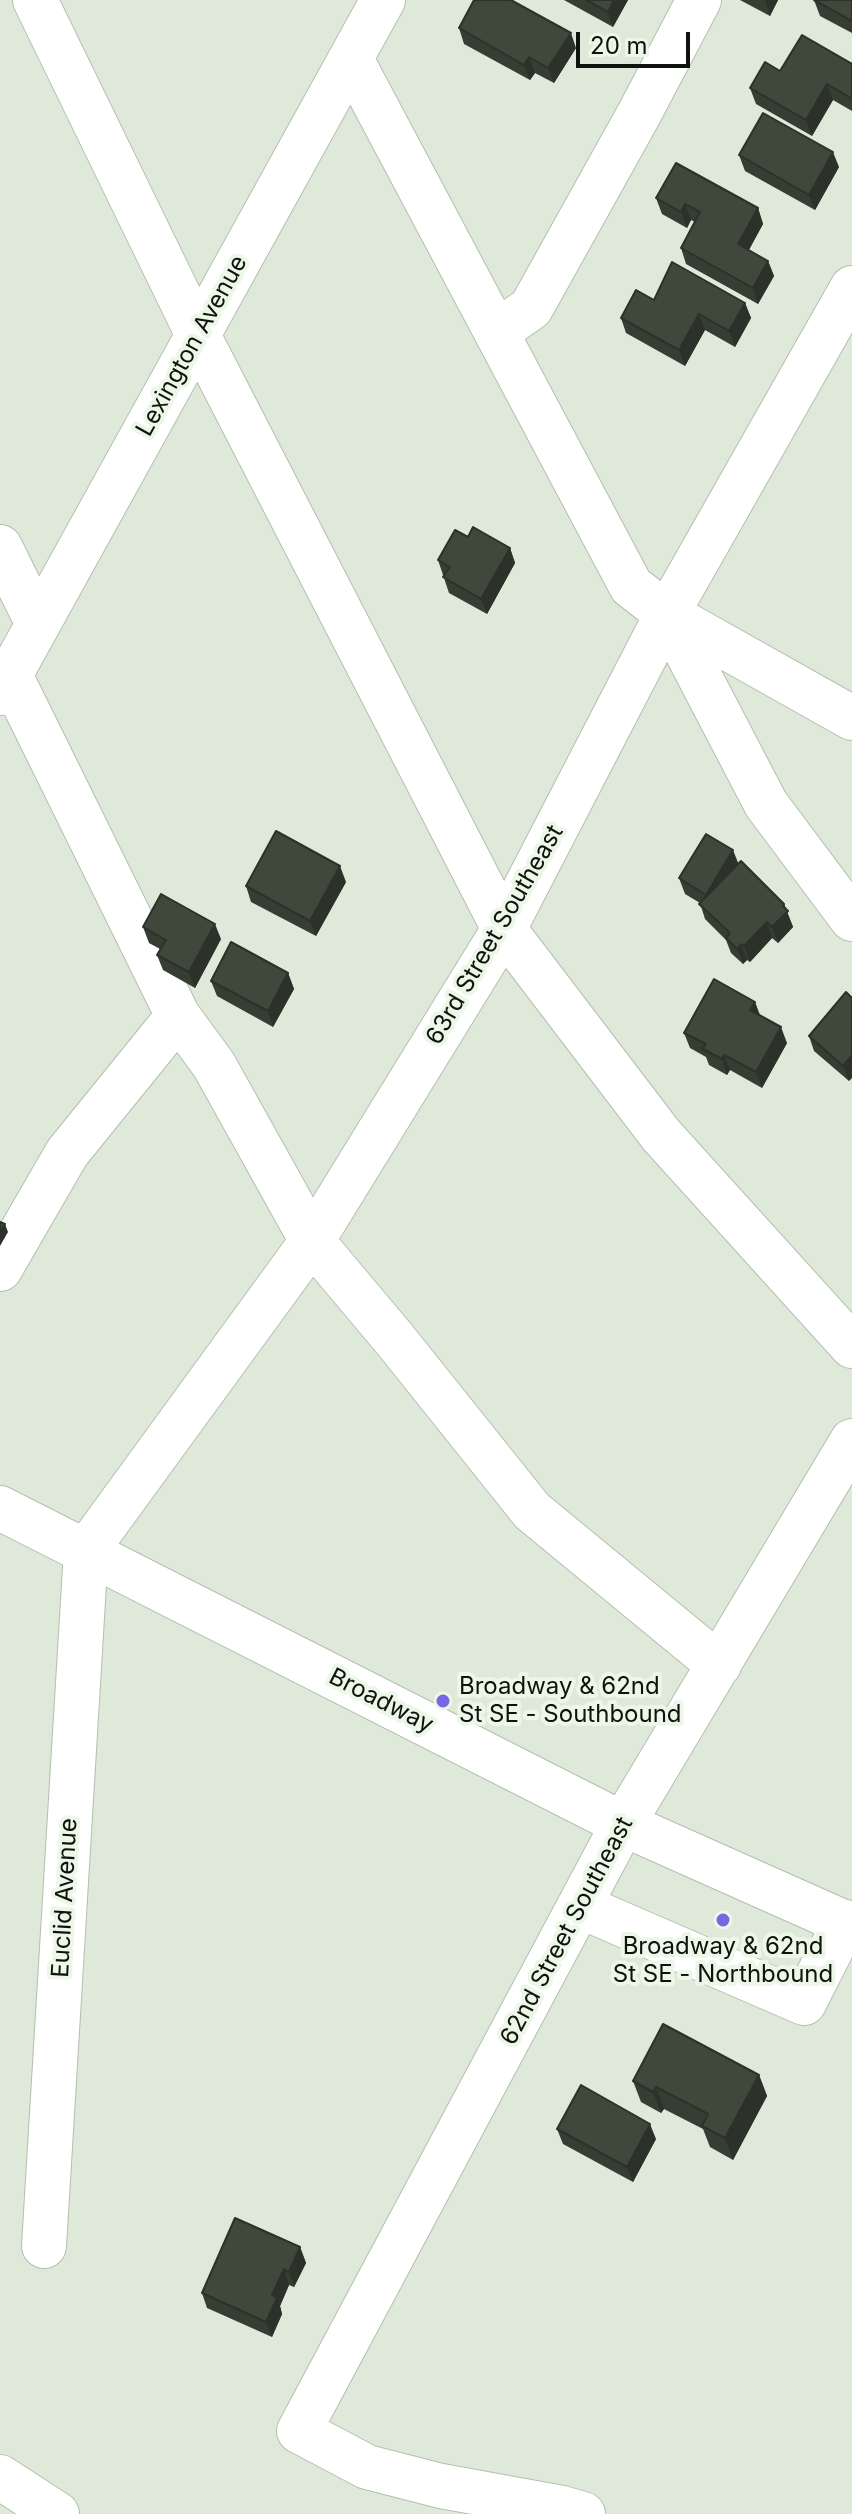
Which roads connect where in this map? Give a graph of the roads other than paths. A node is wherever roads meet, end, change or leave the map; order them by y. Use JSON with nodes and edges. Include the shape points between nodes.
{"nodes":[{"id":1,"x":35,"y":0,"type":"edge"},
{"id":2,"x":383,"y":0,"type":"edge"},
{"id":3,"x":699,"y":0,"type":"edge"},
{"id":4,"x":351,"y":59,"type":"junction"},
{"id":5,"x":852,"y":288,"type":"edge"},
{"id":6,"x":492,"y":324,"type":"junction"},
{"id":7,"x":198,"y":335,"type":"junction"},
{"id":8,"x":0,"y":547,"type":"edge"},
{"id":9,"x":667,"y":614,"type":"junction"},
{"id":10,"x":38,"y":624,"type":"junction"},
{"id":11,"x":5,"y":684,"type":"edge"},
{"id":12,"x":852,"y":718,"type":"edge"},
{"id":13,"x":852,"y":919,"type":"edge"},
{"id":14,"x":504,"y":929,"type":"junction"},
{"id":15,"x":178,"y":1016,"type":"junction"},
{"id":16,"x":312,"y":1241,"type":"junction"},
{"id":17,"x":0,"y":1269,"type":"edge"},
{"id":18,"x":852,"y":1346,"type":"edge"},
{"id":19,"x":852,"y":1441,"type":"edge"},
{"id":20,"x":0,"y":1508,"type":"edge"},
{"id":21,"x":86,"y":1551,"type":"junction"},
{"id":22,"x":719,"y":1665,"type":"junction"},
{"id":23,"x":623,"y":1824,"type":"junction"},
{"id":24,"x":580,"y":1906,"type":"junction"},
{"id":25,"x":848,"y":1924,"type":"edge"},
{"id":26,"x":44,"y":2246,"type":"dead end"},
{"id":27,"x":0,"y":2477,"type":"edge"},
{"id":28,"x":57,"y":2514,"type":"edge"},
{"id":29,"x":583,"y":2514,"type":"edge"}],
"edges":[{"from":1,"to":7,"type":"main road"},
{"from":2,"to":4,"type":"main road","name":"Lexington Avenue"},
{"from":3,"to":6,"type":"main road","via":[[531,308],[511,322]]},
{"from":4,"to":6,"type":"main road"},
{"from":4,"to":7,"type":"main road","name":"Lexington Avenue"},
{"from":5,"to":9,"type":"main road","name":"63rd Street Southeast"},
{"from":6,"to":9,"type":"main road","via":[[631,586]]},
{"from":7,"to":10,"type":"main road","name":"Lexington Avenue"},
{"from":7,"to":14,"type":"main road"},
{"from":8,"to":10,"type":"main road"},
{"from":9,"to":12,"type":"main road"},
{"from":9,"to":13,"type":"main road","via":[[766,804]]},
{"from":9,"to":14,"type":"main road","name":"63rd Street Southeast"},
{"from":10,"to":11,"type":"main road","name":"Lexington Avenue"},
{"from":11,"to":15,"type":"main road"},
{"from":14,"to":16,"type":"main road","name":"63rd Street Southeast"},
{"from":14,"to":18,"type":"main road","via":[[661,1135]]},
{"from":15,"to":16,"type":"main road","via":[[214,1065]]},
{"from":15,"to":17,"type":"main road","via":[[67,1153]]},
{"from":16,"to":21,"type":"main road","name":"63rd Street Southeast"},
{"from":16,"to":22,"type":"main road","via":[[532,1511]]},
{"from":19,"to":22,"type":"main road","name":"62nd Street Southeast"},
{"from":20,"to":21,"type":"main road","name":"Broadway"},
{"from":21,"to":23,"type":"main road","name":"Broadway"},
{"from":21,"to":26,"type":"main road","name":"Euclid Avenue"},
{"from":22,"to":23,"type":"main road","name":"62nd Street Southeast"},
{"from":23,"to":24,"type":"main road","name":"62nd Street Southeast"},
{"from":23,"to":25,"type":"main road","name":"Broadway"},
{"from":24,"to":25,"type":"main road","via":[[804,2003]]},
{"from":24,"to":29,"type":"main road","name":"62nd Street Southeast","via":[[299,2431],[367,2467]]},
{"from":27,"to":28,"type":"main road"}]}
